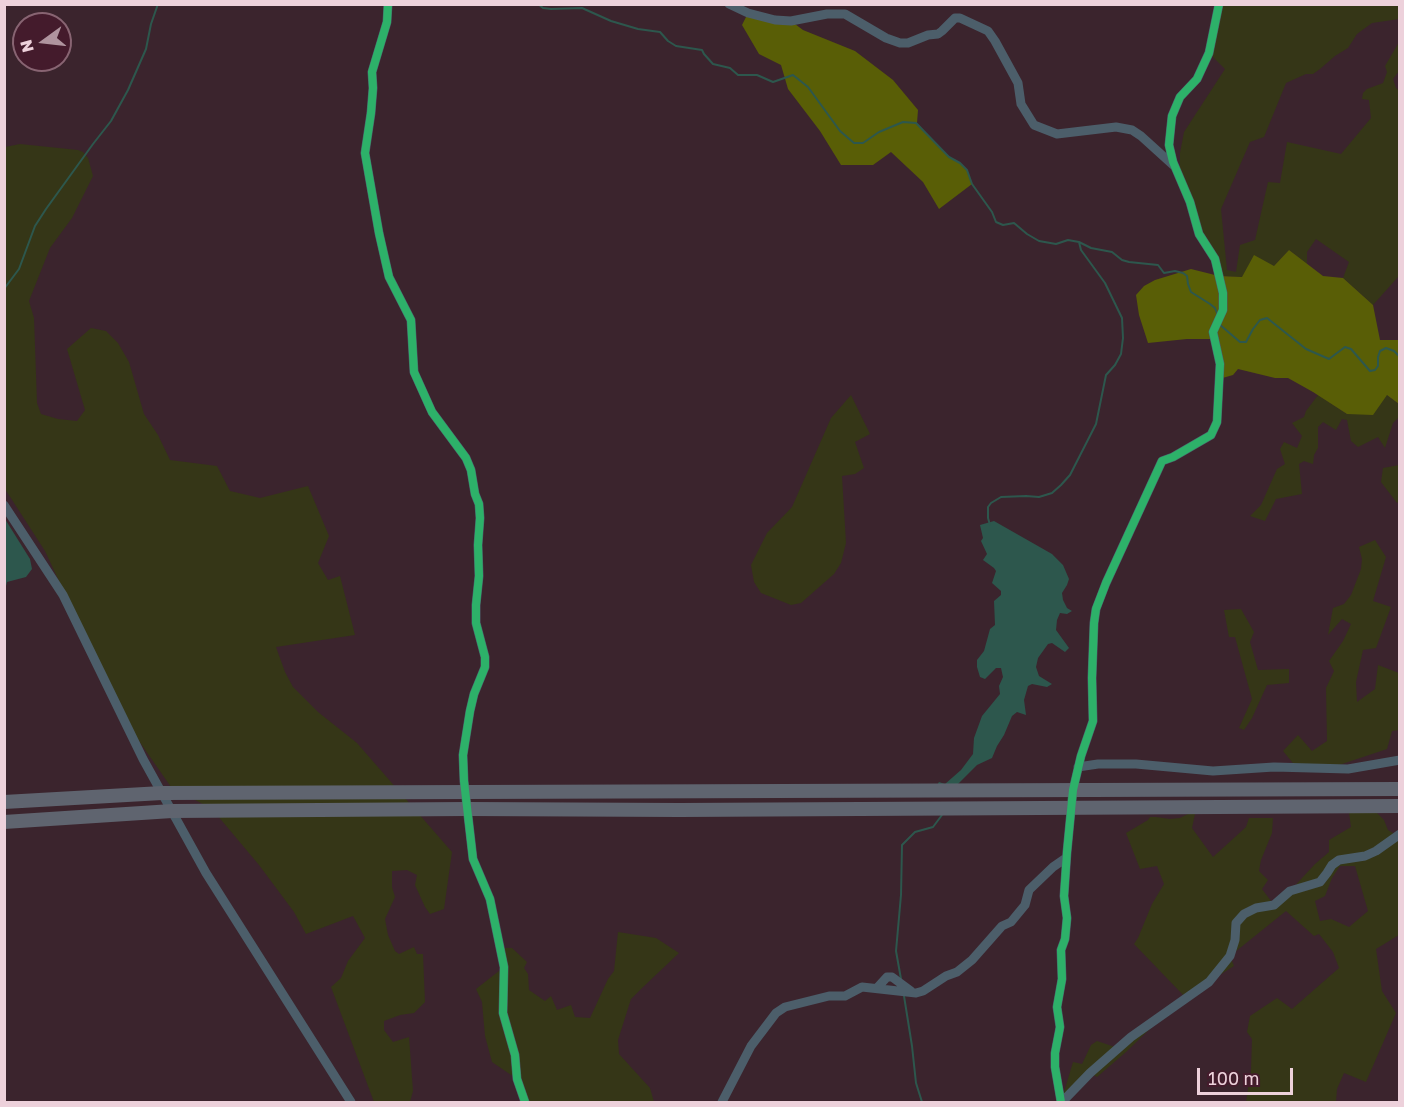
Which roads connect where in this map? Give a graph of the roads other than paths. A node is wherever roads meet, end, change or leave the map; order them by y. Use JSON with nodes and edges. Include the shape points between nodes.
{"nodes":[{"id":1,"x":388,"y":4,"type":"edge"},
{"id":2,"x":729,"y":4,"type":"edge"},
{"id":3,"x":1219,"y":4,"type":"edge"},
{"id":4,"x":1177,"y":169,"type":"junction"},
{"id":5,"x":4,"y":505,"type":"edge"},
{"id":6,"x":1400,"y":760,"type":"edge"},
{"id":7,"x":1078,"y":767,"type":"junction"},
{"id":8,"x":1400,"y":789,"type":"edge"},
{"id":9,"x":1073,"y":790,"type":"junction"},
{"id":10,"x":162,"y":793,"type":"junction"},
{"id":11,"x":466,"y":793,"type":"junction"},
{"id":12,"x":4,"y":802,"type":"edge"},
{"id":13,"x":1400,"y":806,"type":"edge"},
{"id":14,"x":1071,"y":808,"type":"junction"},
{"id":15,"x":467,"y":809,"type":"junction"},
{"id":16,"x":172,"y":812,"type":"junction"},
{"id":17,"x":4,"y":822,"type":"edge"},
{"id":18,"x":1400,"y":834,"type":"edge"},
{"id":19,"x":1066,"y":858,"type":"junction"},
{"id":20,"x":351,"y":1102,"type":"edge"},
{"id":21,"x":525,"y":1102,"type":"edge"},
{"id":22,"x":722,"y":1102,"type":"edge"},
{"id":23,"x":1061,"y":1102,"type":"edge"}],
"edges":[{"from":1,"to":11,"type":"street","via":[[387,22],[372,72],[365,153],[368,173],[389,277],[411,320],[414,372],[432,412],[466,458],[479,504],[476,622],[485,667],[474,694],[463,755]]},
{"from":2,"to":4,"type":"street","via":[[775,20],[845,14],[900,43],[938,34],[960,18],[988,31],[995,41],[1018,83],[1021,104],[1034,124],[1057,134],[1116,127],[1132,130]]},
{"from":3,"to":4,"type":"street","via":[[1209,53],[1172,116],[1169,145]]},
{"from":4,"to":7,"type":"street","via":[[1199,234],[1215,259],[1223,293],[1223,310],[1213,332],[1220,364],[1217,422],[1211,435],[1162,461],[1106,583],[1094,623],[1093,721]]},
{"from":5,"to":10,"type":"street","via":[[63,595]]},
{"from":6,"to":7,"type":"street","via":[[1348,769],[1274,767],[1213,771],[1137,764]]},
{"from":7,"to":9,"type":"street"},
{"from":8,"to":9,"type":"highway"},
{"from":9,"to":11,"type":"highway"},
{"from":9,"to":14,"type":"street"},
{"from":10,"to":11,"type":"highway"},
{"from":10,"to":12,"type":"highway"},
{"from":10,"to":16,"type":"street"},
{"from":11,"to":15,"type":"street"},
{"from":13,"to":14,"type":"highway"},
{"from":14,"to":15,"type":"highway"},
{"from":14,"to":19,"type":"street"},
{"from":15,"to":16,"type":"highway"},
{"from":15,"to":21,"type":"street","via":[[473,859],[490,899],[504,967],[503,1013]]},
{"from":16,"to":17,"type":"highway"},
{"from":16,"to":20,"type":"street","via":[[206,873]]},
{"from":18,"to":23,"type":"street","via":[[1365,856],[1340,860],[1320,882],[1290,891],[1274,905],[1244,914],[1236,923],[1230,956],[1209,982],[1131,1037]]},
{"from":19,"to":22,"type":"street","via":[[1029,890],[1025,905],[972,960],[923,991],[912,993],[887,977],[877,988],[862,987],[845,996],[829,996],[776,1013],[751,1046]]},
{"from":19,"to":23,"type":"street","via":[[1067,918],[1057,1007],[1060,1027],[1054,1053]]}]}
